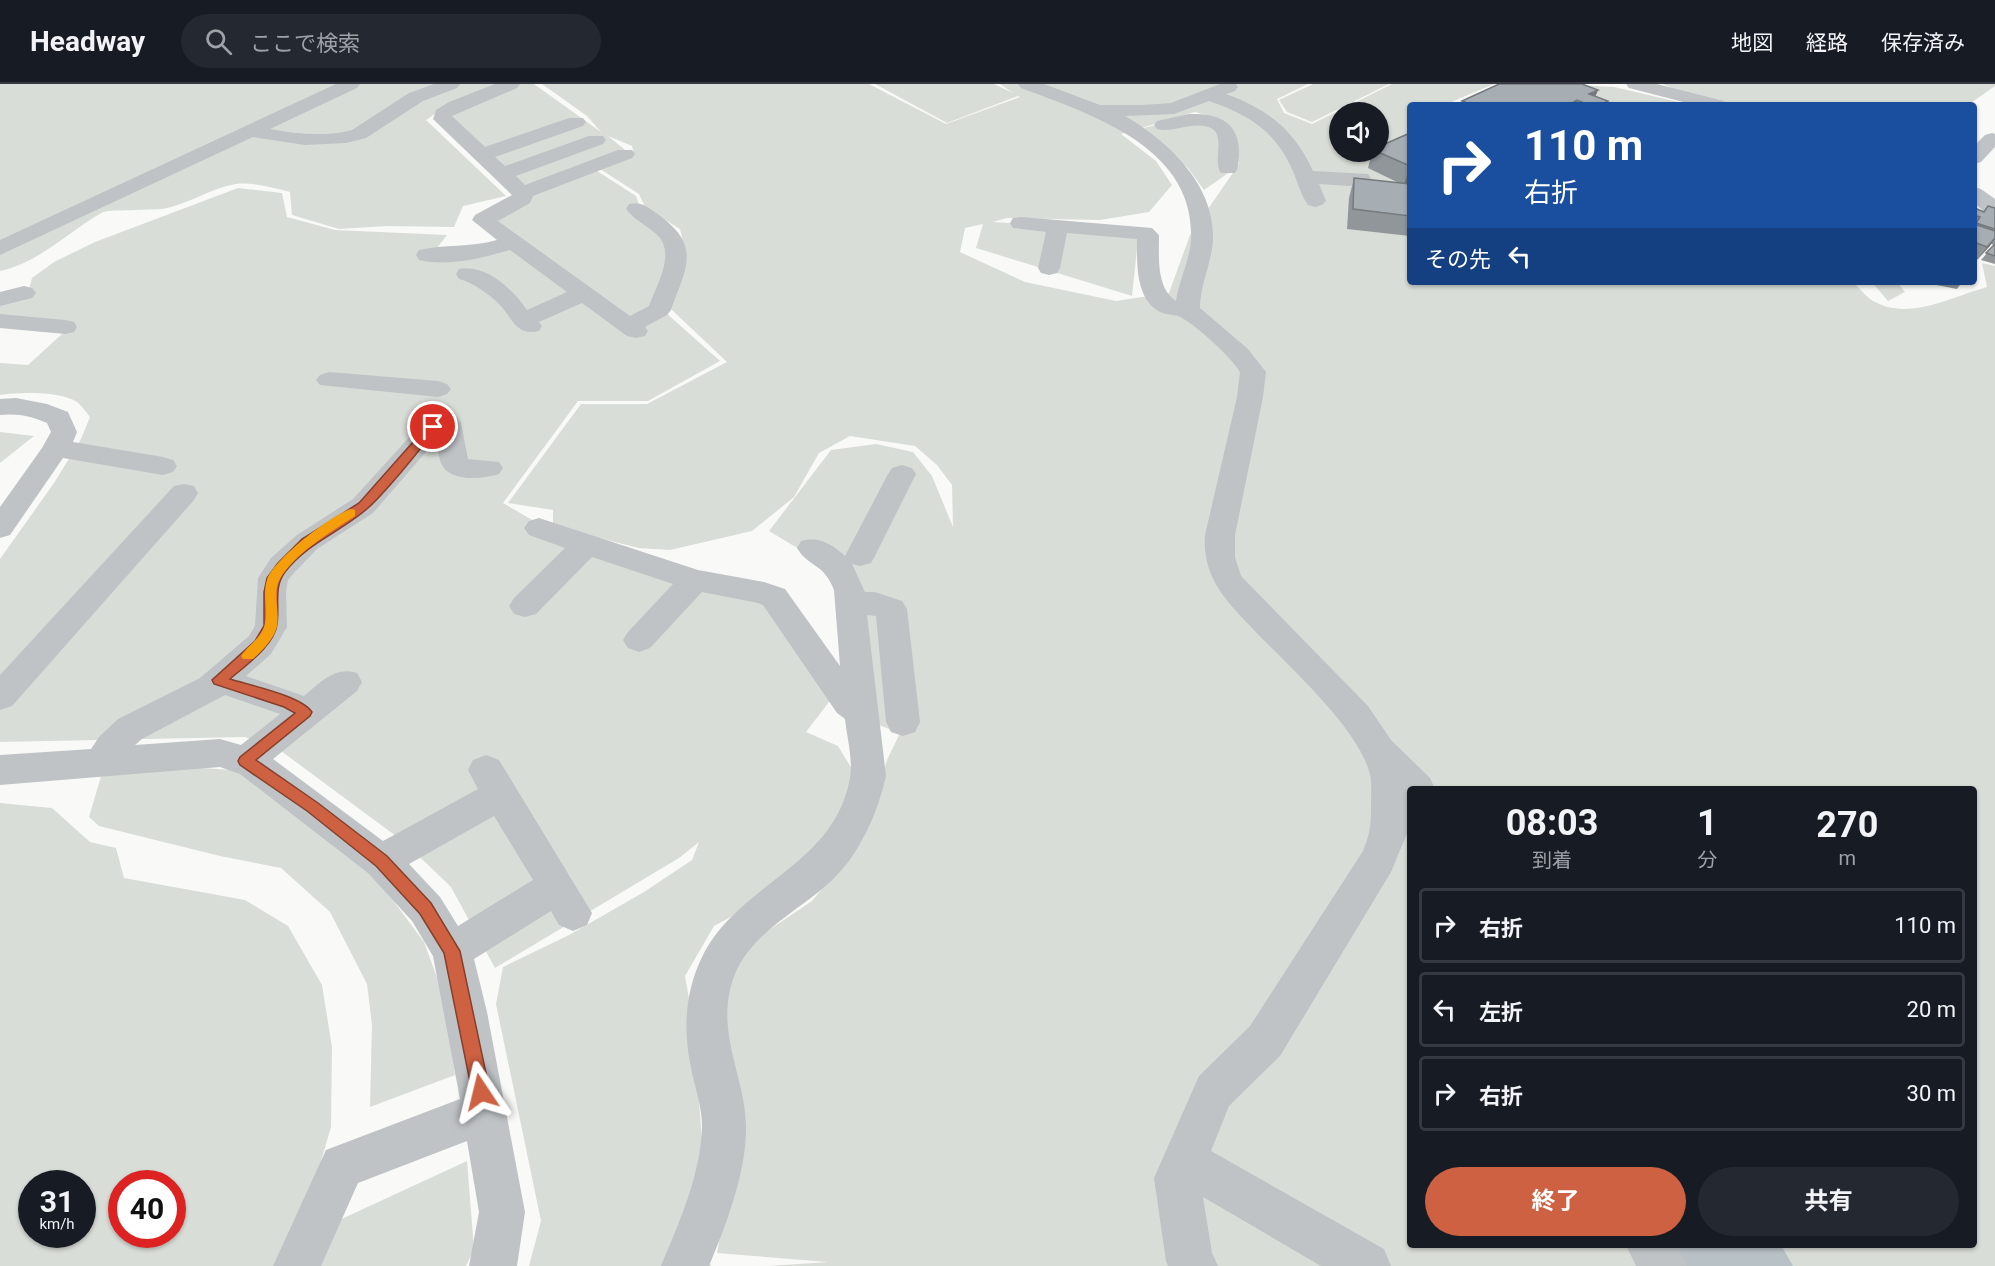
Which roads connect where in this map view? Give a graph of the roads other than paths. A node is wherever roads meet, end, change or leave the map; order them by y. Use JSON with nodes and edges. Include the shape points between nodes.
{"nodes":[{"id":1,"x":351,"y":84,"type":"edge"},
{"id":2,"x":451,"y":84,"type":"edge"},
{"id":3,"x":511,"y":84,"type":"edge"},
{"id":4,"x":1027,"y":84,"type":"edge"},
{"id":5,"x":1236,"y":84,"type":"edge"},
{"id":6,"x":1635,"y":84,"type":"edge"},
{"id":7,"x":1210,"y":95,"type":"junction"},
{"id":8,"x":1705,"y":102,"type":"edge"},
{"id":9,"x":1094,"y":110,"type":"junction"},
{"id":10,"x":576,"y":122,"type":"dead end"},
{"id":11,"x":486,"y":130,"type":"dead end"},
{"id":12,"x":1986,"y":130,"type":"edge"},
{"id":13,"x":251,"y":131,"type":"junction"},
{"id":14,"x":1137,"y":133,"type":"junction"},
{"id":15,"x":464,"y":138,"type":"junction"},
{"id":16,"x":596,"y":140,"type":"dead end"},
{"id":17,"x":1977,"y":151,"type":"edge"},
{"id":18,"x":625,"y":154,"type":"dead end"},
{"id":19,"x":482,"y":156,"type":"junction"},
{"id":20,"x":1228,"y":169,"type":"dead end"},
{"id":21,"x":503,"y":174,"type":"junction"},
{"id":22,"x":1306,"y":177,"type":"junction"},
{"id":23,"x":1361,"y":178,"type":"edge"},
{"id":24,"x":522,"y":193,"type":"junction"},
{"id":25,"x":1315,"y":201,"type":"dead end"},
{"id":26,"x":637,"y":209,"type":"dead end"},
{"id":27,"x":1021,"y":223,"type":"dead end"},
{"id":28,"x":1058,"y":226,"type":"junction"},
{"id":29,"x":513,"y":242,"type":"junction"},
{"id":30,"x":0,"y":248,"type":"edge"},
{"id":31,"x":427,"y":255,"type":"dead end"},
{"id":32,"x":1048,"y":268,"type":"dead end"},
{"id":33,"x":467,"y":274,"type":"dead end"},
{"id":34,"x":24,"y":293,"type":"dead end"},
{"id":35,"x":584,"y":293,"type":"junction"},
{"id":36,"x":0,"y":299,"type":"edge"},
{"id":37,"x":1188,"y":310,"type":"junction"},
{"id":38,"x":0,"y":321,"type":"edge"},
{"id":39,"x":65,"y":327,"type":"dead end"},
{"id":40,"x":329,"y":380,"type":"dead end"},
{"id":41,"x":438,"y":388,"type":"dead end"},
{"id":42,"x":0,"y":407,"type":"edge"},
{"id":43,"x":56,"y":448,"type":"junction"},
{"id":44,"x":164,"y":466,"type":"dead end"},
{"id":45,"x":489,"y":468,"type":"dead end"},
{"id":46,"x":902,"y":474,"type":"dead end"},
{"id":47,"x":184,"y":493,"type":"dead end"},
{"id":48,"x":0,"y":528,"type":"edge"},
{"id":49,"x":539,"y":528,"type":"dead end"},
{"id":50,"x":586,"y":545,"type":"junction"},
{"id":51,"x":695,"y":580,"type":"junction"},
{"id":52,"x":850,"y":604,"type":"junction"},
{"id":53,"x":525,"y":606,"type":"dead end"},
{"id":54,"x":639,"y":640,"type":"dead end"},
{"id":55,"x":219,"y":680,"type":"junction"},
{"id":56,"x":345,"y":682,"type":"dead end"},
{"id":57,"x":0,"y":697,"type":"edge"},
{"id":58,"x":305,"y":712,"type":"junction"},
{"id":59,"x":863,"y":714,"type":"junction"},
{"id":60,"x":903,"y":722,"type":"dead end"},
{"id":61,"x":1377,"y":747,"type":"junction"},
{"id":62,"x":246,"y":761,"type":"junction"},
{"id":63,"x":101,"y":762,"type":"junction"},
{"id":64,"x":0,"y":770,"type":"edge"},
{"id":65,"x":1414,"y":786,"type":"edge"},
{"id":66,"x":381,"y":861,"type":"junction"},
{"id":67,"x":452,"y":951,"type":"junction"},
{"id":68,"x":485,"y":1112,"type":"junction"},
{"id":69,"x":1184,"y":1161,"type":"junction"},
{"id":70,"x":1652,"y":1248,"type":"edge"},
{"id":71,"x":297,"y":1266,"type":"edge"},
{"id":72,"x":493,"y":1266,"type":"edge"},
{"id":73,"x":685,"y":1266,"type":"edge"},
{"id":74,"x":1194,"y":1266,"type":"edge"},
{"id":75,"x":1367,"y":1266,"type":"edge"},
{"id":76,"x":1663,"y":1266,"type":"edge"}],
"edges":[{"from":1,"to":13,"type":"street"},
{"from":2,"to":13,"type":"street","via":[[416,97],[349,137],[297,139]]},
{"from":3,"to":15,"type":"street","via":[[443,114],[443,119]]},
{"from":4,"to":9,"type":"street"},
{"from":5,"to":7,"type":"street"},
{"from":6,"to":8,"type":"street"},
{"from":7,"to":9,"type":"street","via":[[1174,108]]},
{"from":7,"to":22,"type":"street","via":[[1263,118],[1278,130]]},
{"from":9,"to":14,"type":"street"},
{"from":10,"to":19,"type":"street"},
{"from":11,"to":15,"type":"street"},
{"from":12,"to":17,"type":"street"},
{"from":13,"to":30,"type":"street"},
{"from":14,"to":20,"type":"street","via":[[1193,119],[1208,120],[1227,135]]},
{"from":14,"to":37,"type":"street","via":[[1177,169],[1201,215],[1202,241],[1187,295]]},
{"from":15,"to":19,"type":"street"},
{"from":16,"to":21,"type":"street"},
{"from":18,"to":24,"type":"street"},
{"from":19,"to":21,"type":"street"},
{"from":21,"to":24,"type":"street"},
{"from":22,"to":23,"type":"street"},
{"from":22,"to":25,"type":"street"},
{"from":24,"to":29,"type":"street","via":[[523,199],[516,204],[483,220]]},
{"from":26,"to":35,"type":"street","via":[[668,232],[677,253],[658,310],[631,327]]},
{"from":27,"to":28,"type":"street"},
{"from":28,"to":32,"type":"street"},
{"from":28,"to":37,"type":"street","via":[[1148,235],[1154,290],[1170,308]]},
{"from":29,"to":31,"type":"street","via":[[470,253]]},
{"from":29,"to":35,"type":"street"},
{"from":33,"to":35,"type":"street","via":[[511,302],[527,323]]},
{"from":34,"to":36,"type":"street"},
{"from":37,"to":61,"type":"street","via":[[1235,348],[1253,372],[1220,535],[1218,555],[1222,573],[1356,716]]},
{"from":38,"to":39,"type":"street"},
{"from":40,"to":41,"type":"street"},
{"from":42,"to":43,"type":"street","via":[[40,409],[59,418],[64,432]]},
{"from":43,"to":44,"type":"street"},
{"from":43,"to":48,"type":"street"},
{"from":45,"to":55,"type":"street","via":[[462,468],[455,463],[440,425],[363,506],[307,542],[282,566],[273,578],[271,627],[260,645]]},
{"from":46,"to":52,"type":"street","via":[[847,556],[845,578]]},
{"from":47,"to":57,"type":"street"},
{"from":49,"to":50,"type":"street"},
{"from":50,"to":51,"type":"street"},
{"from":50,"to":53,"type":"street"},
{"from":51,"to":54,"type":"street"},
{"from":51,"to":59,"type":"street","via":[[774,597],[849,704]]},
{"from":52,"to":59,"type":"street"},
{"from":52,"to":60,"type":"street","via":[[875,603],[891,609]]},
{"from":55,"to":58,"type":"street"},
{"from":55,"to":63,"type":"street","via":[[178,706],[130,729]]},
{"from":56,"to":58,"type":"street"},
{"from":58,"to":62,"type":"street"},
{"from":59,"to":73,"type":"street","via":[[868,776],[862,801],[840,842],[819,869],[734,937],[715,972],[706,1022],[724,1127],[716,1185]]},
{"from":61,"to":65,"type":"street"},
{"from":61,"to":69,"type":"street","via":[[1388,775],[1390,831],[1378,860],[1265,1041],[1214,1091]]},
{"from":62,"to":63,"type":"street","via":[[220,753]]},
{"from":62,"to":66,"type":"street"},
{"from":63,"to":64,"type":"street"},
{"from":66,"to":67,"type":"street","via":[[426,909]]},
{"from":66,"to":67,"type":"street","via":[[493,782],[565,900]]},
{"from":67,"to":68,"type":"street"},
{"from":68,"to":71,"type":"street","via":[[342,1166]]},
{"from":68,"to":72,"type":"street","via":[[502,1212]]},
{"from":69,"to":74,"type":"street","via":[[1177,1178]]},
{"from":69,"to":75,"type":"street"},
{"from":70,"to":76,"type":"street"}]}
